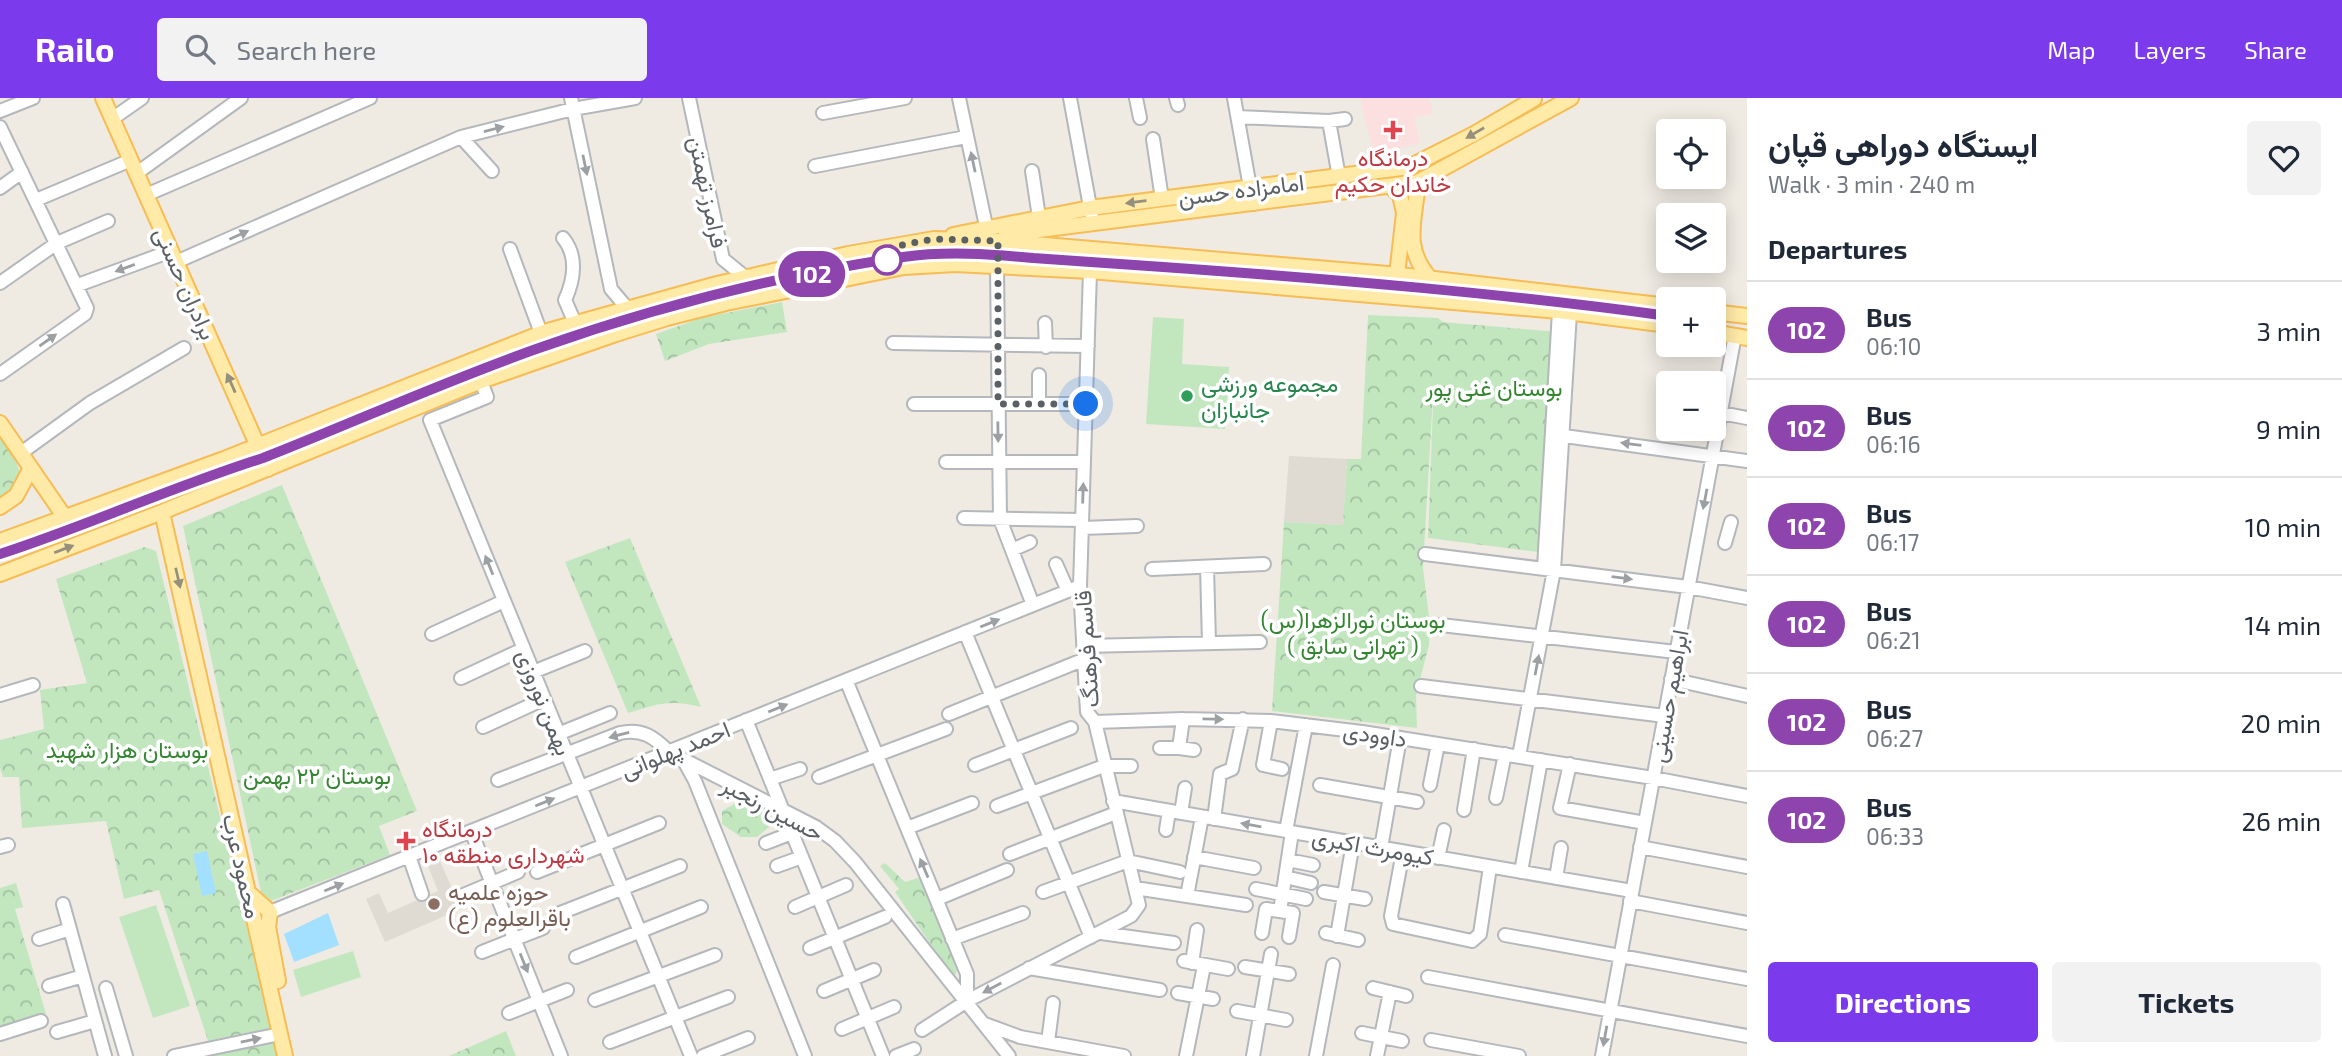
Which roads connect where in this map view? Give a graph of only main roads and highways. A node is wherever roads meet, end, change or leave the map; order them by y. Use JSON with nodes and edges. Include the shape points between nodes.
{"nodes":[{"id":1,"x":103,"y":98,"type":"edge"},
{"id":2,"x":1534,"y":98,"type":"edge"},
{"id":3,"x":1571,"y":98,"type":"edge"},
{"id":4,"x":1418,"y":182,"type":"junction"},
{"id":5,"x":1390,"y":187,"type":"junction"},
{"id":6,"x":934,"y":239,"type":"junction"},
{"id":7,"x":998,"y":241,"type":"junction"},
{"id":8,"x":997,"y":266,"type":"junction"},
{"id":9,"x":1397,"y":275,"type":"junction"},
{"id":10,"x":1430,"y":278,"type":"junction"},
{"id":11,"x":1656,"y":305,"type":"edge"},
{"id":12,"x":1726,"y":314,"type":"edge"},
{"id":13,"x":1747,"y":316,"type":"edge"},
{"id":14,"x":1656,"y":323,"type":"edge"},
{"id":15,"x":0,"y":423,"type":"edge"},
{"id":16,"x":259,"y":445,"type":"junction"},
{"id":17,"x":31,"y":468,"type":"junction"},
{"id":18,"x":268,"y":469,"type":"junction"},
{"id":19,"x":0,"y":507,"type":"edge"},
{"id":20,"x":162,"y":512,"type":"junction"},
{"id":21,"x":64,"y":516,"type":"junction"},
{"id":22,"x":0,"y":541,"type":"edge"},
{"id":23,"x":0,"y":574,"type":"edge"},
{"id":24,"x":250,"y":894,"type":"junction"},
{"id":25,"x":280,"y":1034,"type":"junction"},
{"id":26,"x":285,"y":1056,"type":"edge"}],
"edges":[{"from":16,"to":1,"type":"main road","name":"برادران حسنی","one_way":true},
{"from":2,"to":6,"type":"main road","name":"امامزاده حسن","one_way":true,"via":[[1409,167],[1090,208]]},
{"from":3,"to":4,"type":"main road","name":"امامزاده حسن"},
{"from":4,"to":5,"type":"main road","name":"امامزاده حسن"},
{"from":4,"to":10,"type":"main road","via":[[1413,253]]},
{"from":5,"to":7,"type":"main road","name":"امامزاده حسن","via":[[1039,230]]},
{"from":5,"to":9,"type":"main road","via":[[1400,195],[1404,213]]},
{"from":6,"to":7,"type":"main road"},
{"from":6,"to":16,"type":"main road","via":[[744,277],[541,333]]},
{"from":7,"to":8,"type":"main road"},
{"from":7,"to":9,"type":"main road"},
{"from":8,"to":14,"type":"main road","via":[[1565,312]]},
{"from":8,"to":18,"type":"main road","via":[[904,267],[667,318],[481,381]]},
{"from":9,"to":10,"type":"main road"},
{"from":10,"to":11,"type":"main road"},
{"from":12,"to":13,"type":"main road"},
{"from":15,"to":17,"type":"main road"},
{"from":16,"to":18,"type":"main road","name":"برادران حسنی"},
{"from":16,"to":21,"type":"main road"},
{"from":17,"to":19,"type":"main road","via":[[16,496]]},
{"from":17,"to":21,"type":"main road"},
{"from":18,"to":20,"type":"main road"},
{"from":23,"to":20,"type":"main road","one_way":true},
{"from":20,"to":24,"type":"main road","name":"محمود عرب","one_way":true},
{"from":21,"to":22,"type":"main road"},
{"from":24,"to":25,"type":"main road","name":"محمود عرب"},
{"from":24,"to":25,"type":"main road","via":[[270,912],[268,927],[282,1007]]},
{"from":25,"to":26,"type":"main road","name":"محمود عرب"}]}
